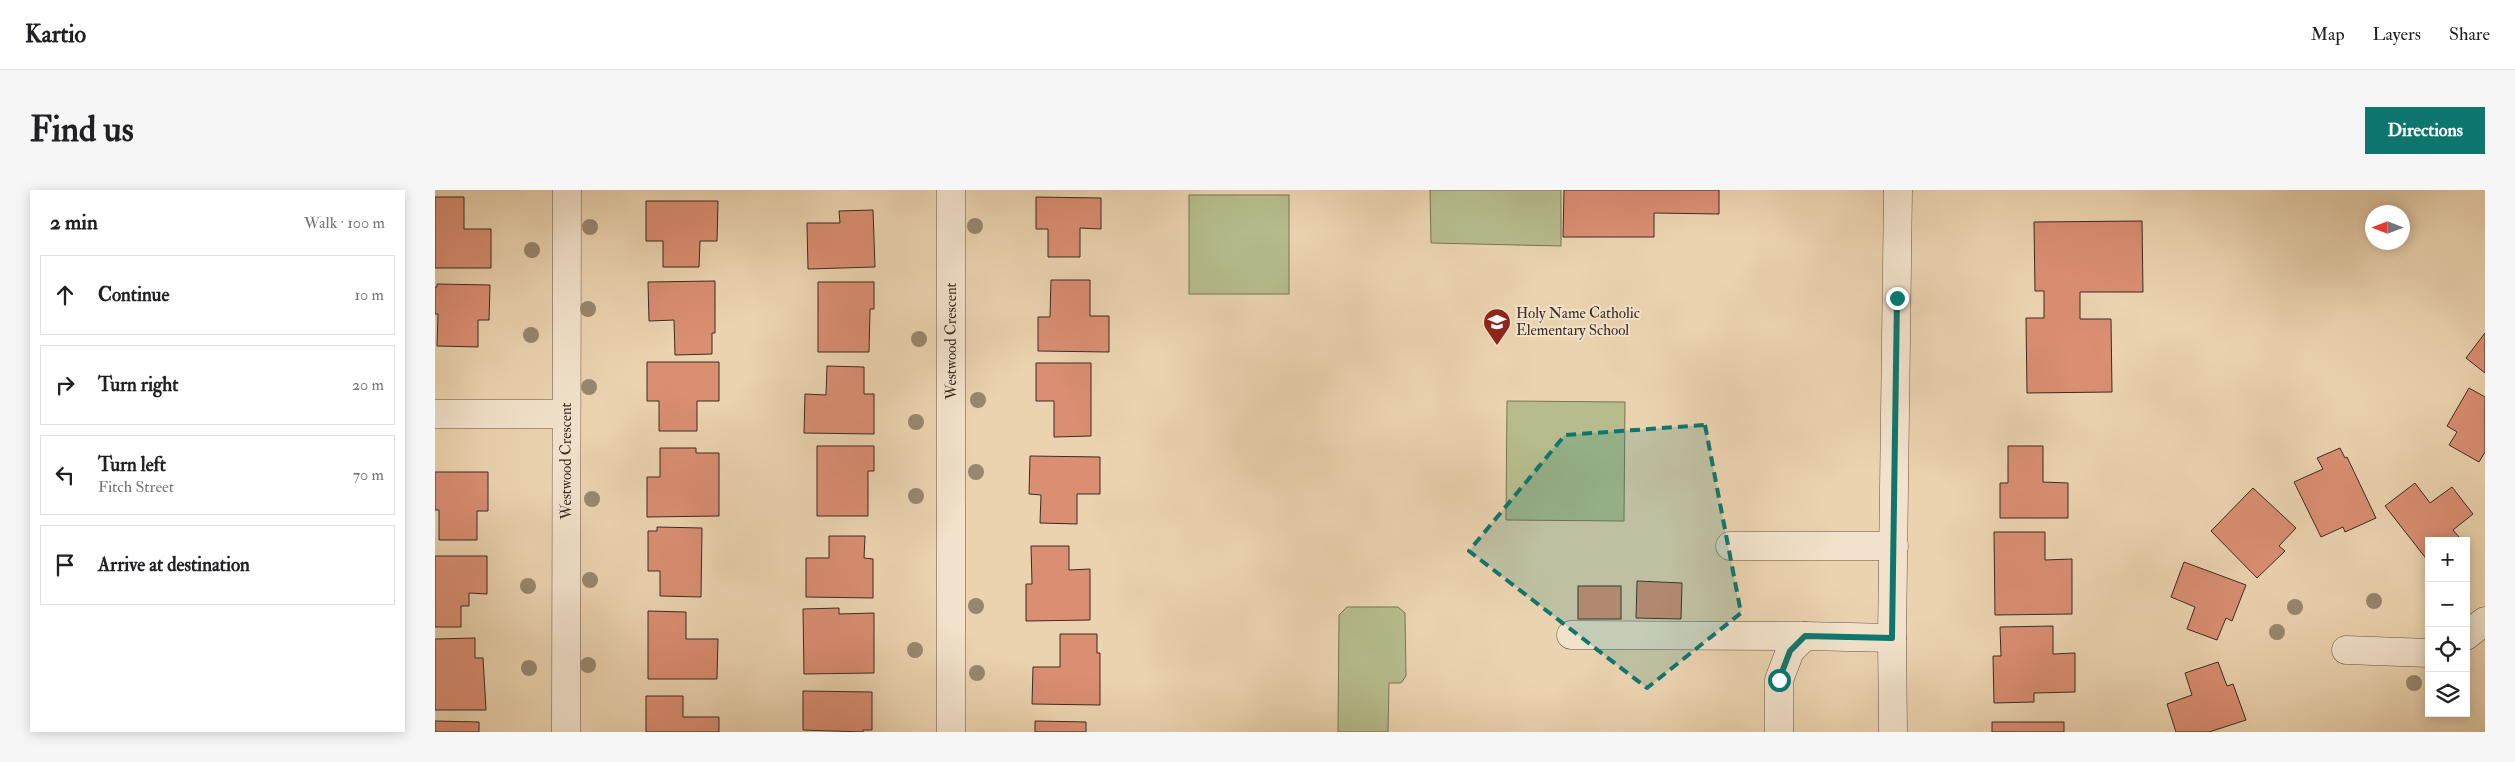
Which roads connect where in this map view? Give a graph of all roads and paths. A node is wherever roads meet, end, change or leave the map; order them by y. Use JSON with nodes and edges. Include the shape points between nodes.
{"nodes":[{"id":1,"x":567,"y":190,"type":"edge"},
{"id":2,"x":951,"y":190,"type":"edge"},
{"id":3,"x":1898,"y":190,"type":"edge"},
{"id":4,"x":435,"y":414,"type":"edge"},
{"id":5,"x":566,"y":414,"type":"junction"},
{"id":6,"x":1730,"y":546,"type":"dead end"},
{"id":7,"x":1894,"y":546,"type":"junction"},
{"id":8,"x":2485,"y":621,"type":"edge"},
{"id":9,"x":2470,"y":633,"type":"edge"},
{"id":10,"x":1571,"y":635,"type":"dead end"},
{"id":11,"x":1805,"y":636,"type":"junction"},
{"id":12,"x":1892,"y":638,"type":"junction"},
{"id":13,"x":2346,"y":650,"type":"dead end"},
{"id":14,"x":2425,"y":652,"type":"edge"},
{"id":15,"x":566,"y":732,"type":"edge"},
{"id":16,"x":951,"y":732,"type":"edge"},
{"id":17,"x":1779,"y":732,"type":"edge"},
{"id":18,"x":1893,"y":732,"type":"edge"}],
"edges":[{"from":1,"to":5,"type":"street","name":"Westwood Crescent"},
{"from":2,"to":16,"type":"street","name":"Westwood Crescent"},
{"from":3,"to":7,"type":"street"},
{"from":4,"to":5,"type":"street"},
{"from":5,"to":15,"type":"street","name":"Westwood Crescent"},
{"from":6,"to":7,"type":"street"},
{"from":7,"to":12,"type":"street"},
{"from":8,"to":9,"type":"street"},
{"from":10,"to":11,"type":"street"},
{"from":11,"to":12,"type":"street"},
{"from":11,"to":17,"type":"street","via":[[1790,651],[1779,680]]},
{"from":12,"to":18,"type":"street"},
{"from":13,"to":14,"type":"street"}]}
